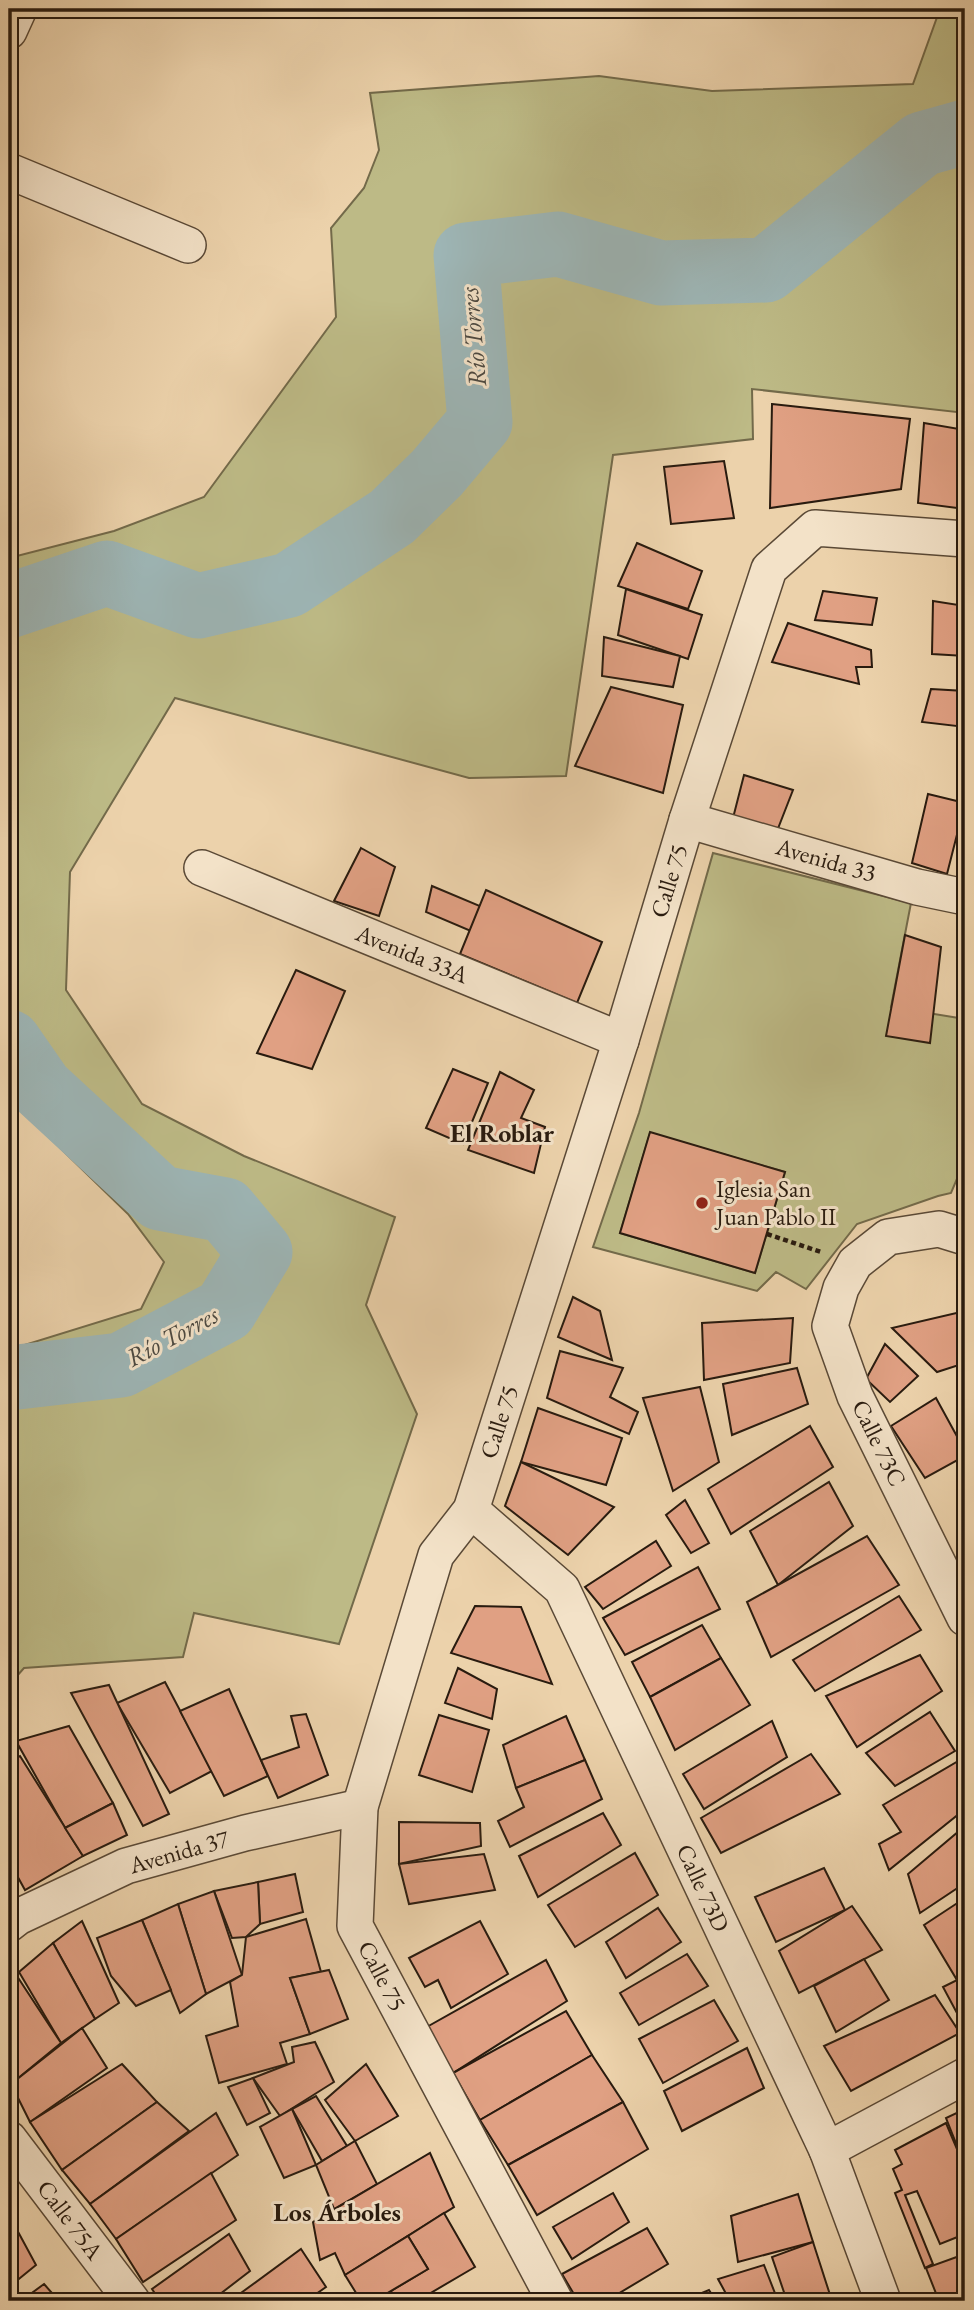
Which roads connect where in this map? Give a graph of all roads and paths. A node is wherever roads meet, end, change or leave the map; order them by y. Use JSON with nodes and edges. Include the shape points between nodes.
{"nodes":[{"id":1,"x":19,"y":9,"type":"edge"},
{"id":2,"x":9,"y":31,"type":"edge"},
{"id":3,"x":9,"y":172,"type":"edge"},
{"id":4,"x":187,"y":245,"type":"dead end"},
{"id":5,"x":965,"y":539,"type":"edge"},
{"id":6,"x":687,"y":820,"type":"junction"},
{"id":7,"x":202,"y":868,"type":"dead end"},
{"id":8,"x":965,"y":897,"type":"edge"},
{"id":9,"x":621,"y":1040,"type":"junction"},
{"id":10,"x":767,"y":1234,"type":"dead end"},
{"id":11,"x":965,"y":1237,"type":"edge"},
{"id":12,"x":855,"y":1263,"type":"junction"},
{"id":13,"x":471,"y":1510,"type":"junction"},
{"id":14,"x":965,"y":1618,"type":"edge"},
{"id":15,"x":360,"y":1807,"type":"junction"},
{"id":16,"x":9,"y":1924,"type":"edge"},
{"id":17,"x":965,"y":2076,"type":"edge"},
{"id":18,"x":9,"y":2139,"type":"edge"},
{"id":19,"x":827,"y":2150,"type":"junction"},
{"id":20,"x":132,"y":2301,"type":"edge"},
{"id":21,"x":555,"y":2301,"type":"edge"},
{"id":22,"x":883,"y":2301,"type":"edge"}],
"edges":[{"from":1,"to":2,"type":"street"},
{"from":3,"to":4,"type":"street"},
{"from":5,"to":6,"type":"street","name":"Calle 75","via":[[815,528],[769,569]]},
{"from":6,"to":8,"type":"street","name":"Avenida 33"},
{"from":6,"to":9,"type":"street","name":"Calle 75"},
{"from":7,"to":9,"type":"street","name":"Avenida 33A"},
{"from":9,"to":13,"type":"street","name":"Calle 75"},
{"from":10,"to":12,"type":"path"},
{"from":11,"to":12,"type":"street","via":[[939,1229],[888,1237]]},
{"from":12,"to":14,"type":"street","name":"Calle 73C","via":[[841,1288],[830,1326],[855,1396]]},
{"from":13,"to":15,"type":"street","name":"Calle 75","via":[[436,1555]]},
{"from":13,"to":19,"type":"street","name":"Calle 73D","via":[[562,1590]]},
{"from":15,"to":16,"type":"street","name":"Avenida 37","via":[[126,1866]]},
{"from":15,"to":21,"type":"street","name":"Calle 75","via":[[355,1926]]},
{"from":17,"to":19,"type":"street"},
{"from":18,"to":20,"type":"street","name":"Calle 75A"},
{"from":19,"to":22,"type":"street","name":"Calle 73D"}]}
